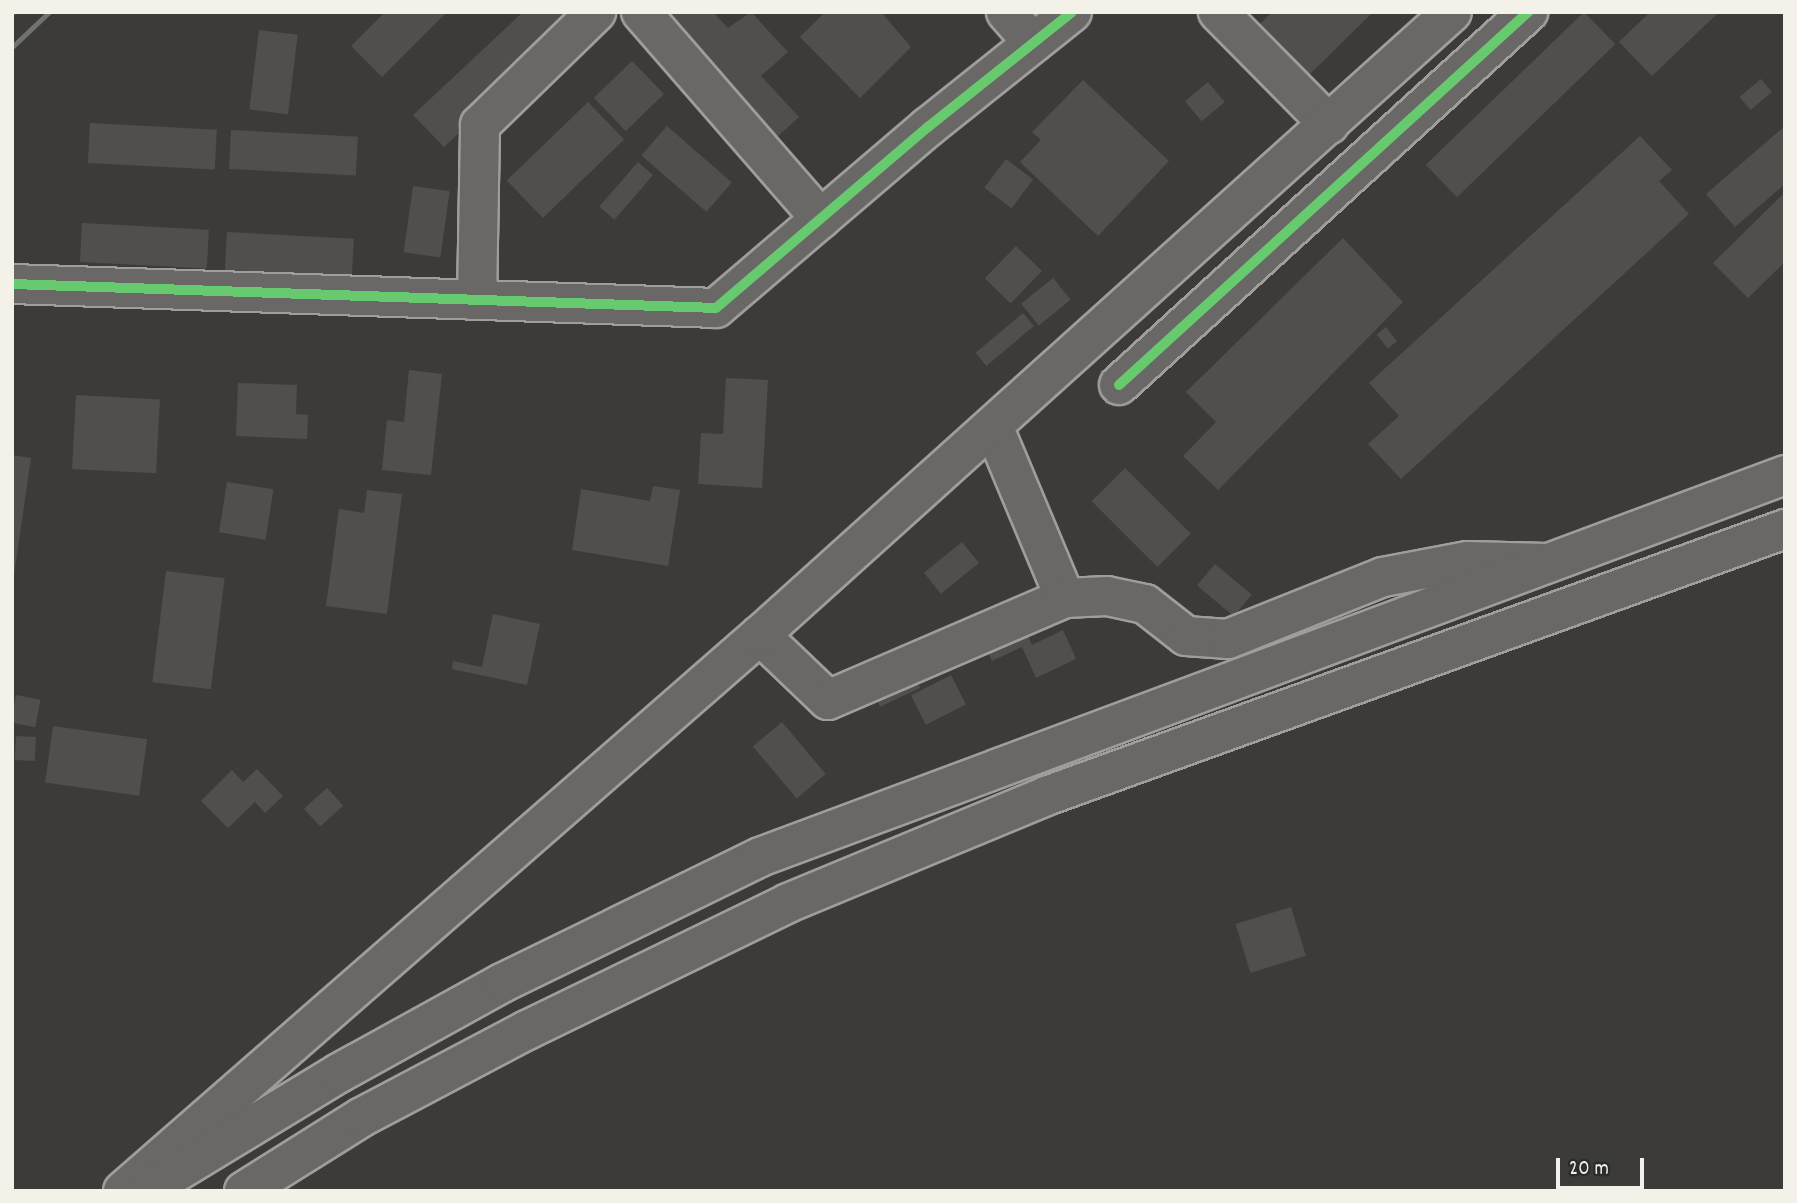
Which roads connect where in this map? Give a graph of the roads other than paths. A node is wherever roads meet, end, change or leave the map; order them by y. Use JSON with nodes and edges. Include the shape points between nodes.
{"nodes":[{"id":1,"x":596,"y":12,"type":"edge"},
{"id":2,"x":641,"y":12,"type":"edge"},
{"id":3,"x":1006,"y":12,"type":"edge"},
{"id":4,"x":1072,"y":12,"type":"edge"},
{"id":5,"x":1218,"y":12,"type":"edge"},
{"id":6,"x":1452,"y":12,"type":"edge"},
{"id":7,"x":1528,"y":12,"type":"edge"},
{"id":8,"x":1033,"y":43,"type":"junction"},
{"id":9,"x":1329,"y":124,"type":"junction"},
{"id":10,"x":821,"y":219,"type":"junction"},
{"id":11,"x":12,"y":284,"type":"edge"},
{"id":12,"x":477,"y":300,"type":"junction"},
{"id":13,"x":1119,"y":385,"type":"dead end"},
{"id":14,"x":993,"y":426,"type":"junction"},
{"id":15,"x":1785,"y":475,"type":"edge"},
{"id":16,"x":1785,"y":529,"type":"edge"},
{"id":17,"x":1547,"y":563,"type":"junction"},
{"id":18,"x":1065,"y":598,"type":"junction"},
{"id":19,"x":760,"y":635,"type":"junction"},
{"id":20,"x":123,"y":1191,"type":"edge"},
{"id":21,"x":145,"y":1191,"type":"edge"},
{"id":22,"x":244,"y":1191,"type":"edge"}],
"edges":[{"from":1,"to":12,"type":"main road","via":[[480,125]]},
{"from":2,"to":10,"type":"main road"},
{"from":3,"to":8,"type":"main road"},
{"from":4,"to":8,"type":"main road"},
{"from":5,"to":9,"type":"main road"},
{"from":6,"to":9,"type":"main road"},
{"from":7,"to":13,"type":"main road"},
{"from":8,"to":10,"type":"main road"},
{"from":9,"to":14,"type":"main road"},
{"from":10,"to":12,"type":"main road","via":[[716,308]]},
{"from":11,"to":12,"type":"main road"},
{"from":14,"to":18,"type":"main road"},
{"from":14,"to":19,"type":"main road"},
{"from":15,"to":17,"type":"main road"},
{"from":16,"to":22,"type":"main road","via":[[1046,796],[788,904],[374,1110]]},
{"from":17,"to":18,"type":"main road","via":[[1468,561],[1383,577],[1228,639],[1186,636],[1145,604],[1107,596]]},
{"from":17,"to":21,"type":"main road","via":[[761,857],[502,983],[339,1073]]},
{"from":18,"to":19,"type":"main road","via":[[828,700]]},
{"from":19,"to":20,"type":"main road"}]}
